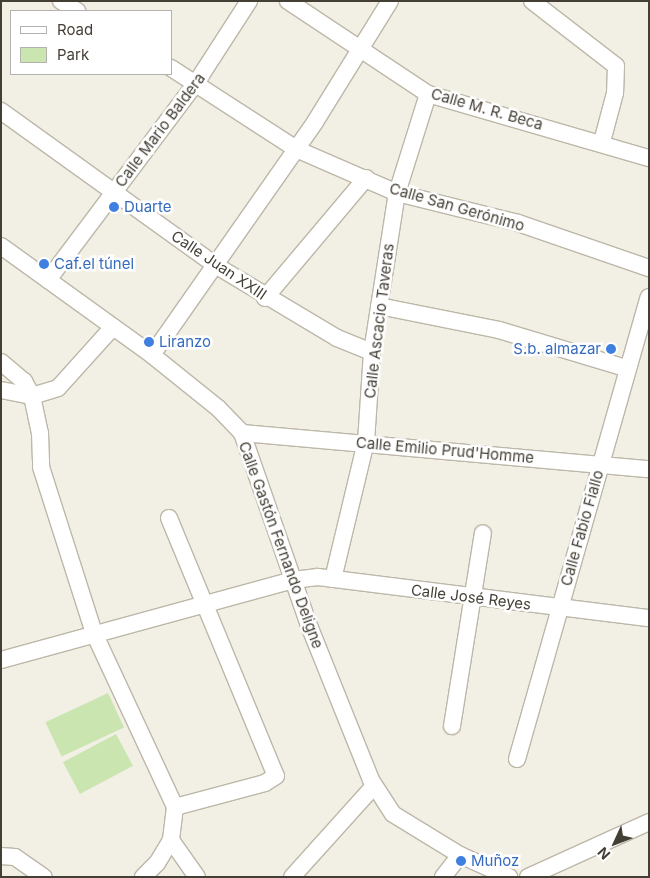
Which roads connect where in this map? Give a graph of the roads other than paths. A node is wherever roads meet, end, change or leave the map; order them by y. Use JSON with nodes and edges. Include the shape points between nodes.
{"nodes":[{"id":1,"x":61,"y":1,"type":"edge"},
{"id":2,"x":249,"y":1,"type":"edge"},
{"id":3,"x":288,"y":1,"type":"edge"},
{"id":4,"x":390,"y":1,"type":"edge"},
{"id":5,"x":532,"y":1,"type":"edge"},
{"id":6,"x":75,"y":10,"type":"edge"},
{"id":7,"x":362,"y":47,"type":"junction"},
{"id":8,"x":172,"y":69,"type":"edge"},
{"id":9,"x":196,"y":83,"type":"junction"},
{"id":10,"x":428,"y":94,"type":"junction"},
{"id":11,"x":1,"y":111,"type":"edge"},
{"id":12,"x":602,"y":142,"type":"junction"},
{"id":13,"x":296,"y":149,"type":"junction"},
{"id":14,"x":649,"y":158,"type":"edge"},
{"id":15,"x":366,"y":178,"type":"junction"},
{"id":16,"x":114,"y":191,"type":"junction"},
{"id":17,"x":397,"y":193,"type":"junction"},
{"id":18,"x":1,"y":246,"type":"edge"},
{"id":19,"x":214,"y":265,"type":"junction"},
{"id":20,"x":649,"y":268,"type":"edge"},
{"id":21,"x":48,"y":280,"type":"junction"},
{"id":22,"x":649,"y":297,"type":"edge"},
{"id":23,"x":265,"y":298,"type":"junction"},
{"id":24,"x":379,"y":306,"type":"junction"},
{"id":25,"x":113,"y":327,"type":"junction"},
{"id":26,"x":372,"y":352,"type":"junction"},
{"id":27,"x":152,"y":355,"type":"junction"},
{"id":28,"x":1,"y":362,"type":"edge"},
{"id":29,"x":626,"y":368,"type":"junction"},
{"id":30,"x":1,"y":390,"type":"edge"},
{"id":31,"x":32,"y":396,"type":"junction"},
{"id":32,"x":242,"y":433,"type":"junction"},
{"id":33,"x":366,"y":442,"type":"junction"},
{"id":34,"x":601,"y":464,"type":"junction"},
{"id":35,"x":649,"y":469,"type":"edge"},
{"id":36,"x":168,"y":518,"type":"dead end"},
{"id":37,"x":483,"y":533,"type":"dead end"},
{"id":38,"x":333,"y":579,"type":"junction"},
{"id":39,"x":293,"y":580,"type":"junction"},
{"id":40,"x":474,"y":598,"type":"junction"},
{"id":41,"x":205,"y":605,"type":"junction"},
{"id":42,"x":558,"y":608,"type":"junction"},
{"id":43,"x":649,"y":618,"type":"edge"},
{"id":44,"x":94,"y":633,"type":"junction"},
{"id":45,"x":1,"y":660,"type":"edge"},
{"id":46,"x":452,"y":726,"type":"dead end"},
{"id":47,"x":517,"y":759,"type":"dead end"},
{"id":48,"x":374,"y":786,"type":"junction"},
{"id":49,"x":175,"y":807,"type":"junction"},
{"id":50,"x":649,"y":822,"type":"edge"},
{"id":51,"x":171,"y":840,"type":"junction"},
{"id":52,"x":460,"y":855,"type":"junction"},
{"id":53,"x":1,"y":856,"type":"edge"},
{"id":54,"x":44,"y":877,"type":"edge"},
{"id":55,"x":143,"y":877,"type":"edge"},
{"id":56,"x":197,"y":877,"type":"edge"},
{"id":57,"x":292,"y":877,"type":"edge"},
{"id":58,"x":443,"y":877,"type":"edge"},
{"id":59,"x":509,"y":877,"type":"edge"},
{"id":60,"x":528,"y":877,"type":"edge"}],
"edges":[{"from":1,"to":6,"type":"street"},
{"from":2,"to":9,"type":"street","name":"Calle Mario Baldera"},
{"from":3,"to":7,"type":"street","name":"Calle M. R. Beca"},
{"from":4,"to":7,"type":"street"},
{"from":5,"to":12,"type":"street","via":[[616,66],[616,94]]},
{"from":7,"to":10,"type":"street","name":"Calle M. R. Beca"},
{"from":7,"to":13,"type":"street"},
{"from":8,"to":9,"type":"street","name":"Calle San Gerónimo"},
{"from":9,"to":13,"type":"street","name":"Calle San Gerónimo"},
{"from":9,"to":16,"type":"street","name":"Calle Mario Baldera"},
{"from":10,"to":12,"type":"street","name":"Calle M. R. Beca"},
{"from":10,"to":17,"type":"street","name":"Calle Ascacio Taveras"},
{"from":11,"to":16,"type":"street","name":"Calle Juan XXIII"},
{"from":12,"to":14,"type":"street","name":"Calle M. R. Beca"},
{"from":13,"to":15,"type":"street","name":"Calle San Gerónimo"},
{"from":13,"to":19,"type":"street"},
{"from":15,"to":17,"type":"street","name":"Calle San Gerónimo"},
{"from":15,"to":23,"type":"street"},
{"from":16,"to":19,"type":"street","name":"Calle Juan XXIII"},
{"from":16,"to":21,"type":"street","name":"Calle Mario Baldera"},
{"from":17,"to":20,"type":"street","name":"Calle San Gerónimo","via":[[518,223]]},
{"from":17,"to":24,"type":"street","name":"Calle Ascacio Taveras"},
{"from":18,"to":21,"type":"street","name":"Calle Gastón Fernando Deligne"},
{"from":19,"to":23,"type":"street","name":"Calle Juan XXIII"},
{"from":19,"to":27,"type":"street"},
{"from":21,"to":25,"type":"street","name":"Calle Gastón Fernando Deligne"},
{"from":22,"to":29,"type":"street","name":"Calle Fabio Fiallo"},
{"from":23,"to":26,"type":"street","name":"Calle Juan XXIII","via":[[337,338]]},
{"from":24,"to":26,"type":"street","name":"Calle Ascacio Taveras"},
{"from":24,"to":29,"type":"street","via":[[499,330]]},
{"from":25,"to":27,"type":"street","name":"Calle Gastón Fernando Deligne"},
{"from":25,"to":31,"type":"street","via":[[58,388]]},
{"from":26,"to":33,"type":"street","name":"Calle Ascacio Taveras"},
{"from":27,"to":32,"type":"street","name":"Calle Gastón Fernando Deligne","via":[[218,408]]},
{"from":28,"to":31,"type":"street","via":[[24,382]]},
{"from":29,"to":34,"type":"street","name":"Calle Fabio Fiallo"},
{"from":30,"to":31,"type":"street"},
{"from":31,"to":44,"type":"street","via":[[40,434],[41,467]]},
{"from":32,"to":33,"type":"street","name":"Calle Emilio Prud'Homme"},
{"from":32,"to":39,"type":"street","name":"Calle Gastón Fernando Deligne"},
{"from":33,"to":34,"type":"street","name":"Calle Emilio Prud'Homme"},
{"from":33,"to":38,"type":"street","name":"Calle Ascacio Taveras"},
{"from":34,"to":35,"type":"street","name":"Calle Emilio Prud'Homme"},
{"from":34,"to":42,"type":"street","name":"Calle Fabio Fiallo"},
{"from":36,"to":41,"type":"street"},
{"from":37,"to":40,"type":"street"},
{"from":38,"to":39,"type":"street","name":"Calle José Reyes"},
{"from":38,"to":40,"type":"street","name":"Calle José Reyes"},
{"from":39,"to":41,"type":"street","name":"Calle José Reyes"},
{"from":39,"to":48,"type":"street","name":"Calle Gastón Fernando Deligne"},
{"from":40,"to":42,"type":"street","name":"Calle José Reyes"},
{"from":40,"to":46,"type":"street"},
{"from":41,"to":44,"type":"street","name":"Calle José Reyes"},
{"from":41,"to":49,"type":"street","via":[[276,776],[265,783]]},
{"from":42,"to":43,"type":"street","name":"Calle José Reyes"},
{"from":42,"to":47,"type":"street","name":"Calle Fabio Fiallo"},
{"from":44,"to":45,"type":"street","name":"Calle José Reyes"},
{"from":44,"to":49,"type":"street"},
{"from":48,"to":52,"type":"street","name":"Calle Gastón Fernando Deligne","via":[[393,814]]},
{"from":48,"to":57,"type":"street"},
{"from":49,"to":51,"type":"street"},
{"from":50,"to":60,"type":"street"},
{"from":51,"to":55,"type":"street","via":[[157,863]]},
{"from":51,"to":56,"type":"street"},
{"from":52,"to":58,"type":"street"},
{"from":52,"to":59,"type":"street","name":"Calle Gastón Fernando Deligne"},
{"from":53,"to":54,"type":"street","via":[[15,857]]}]}
